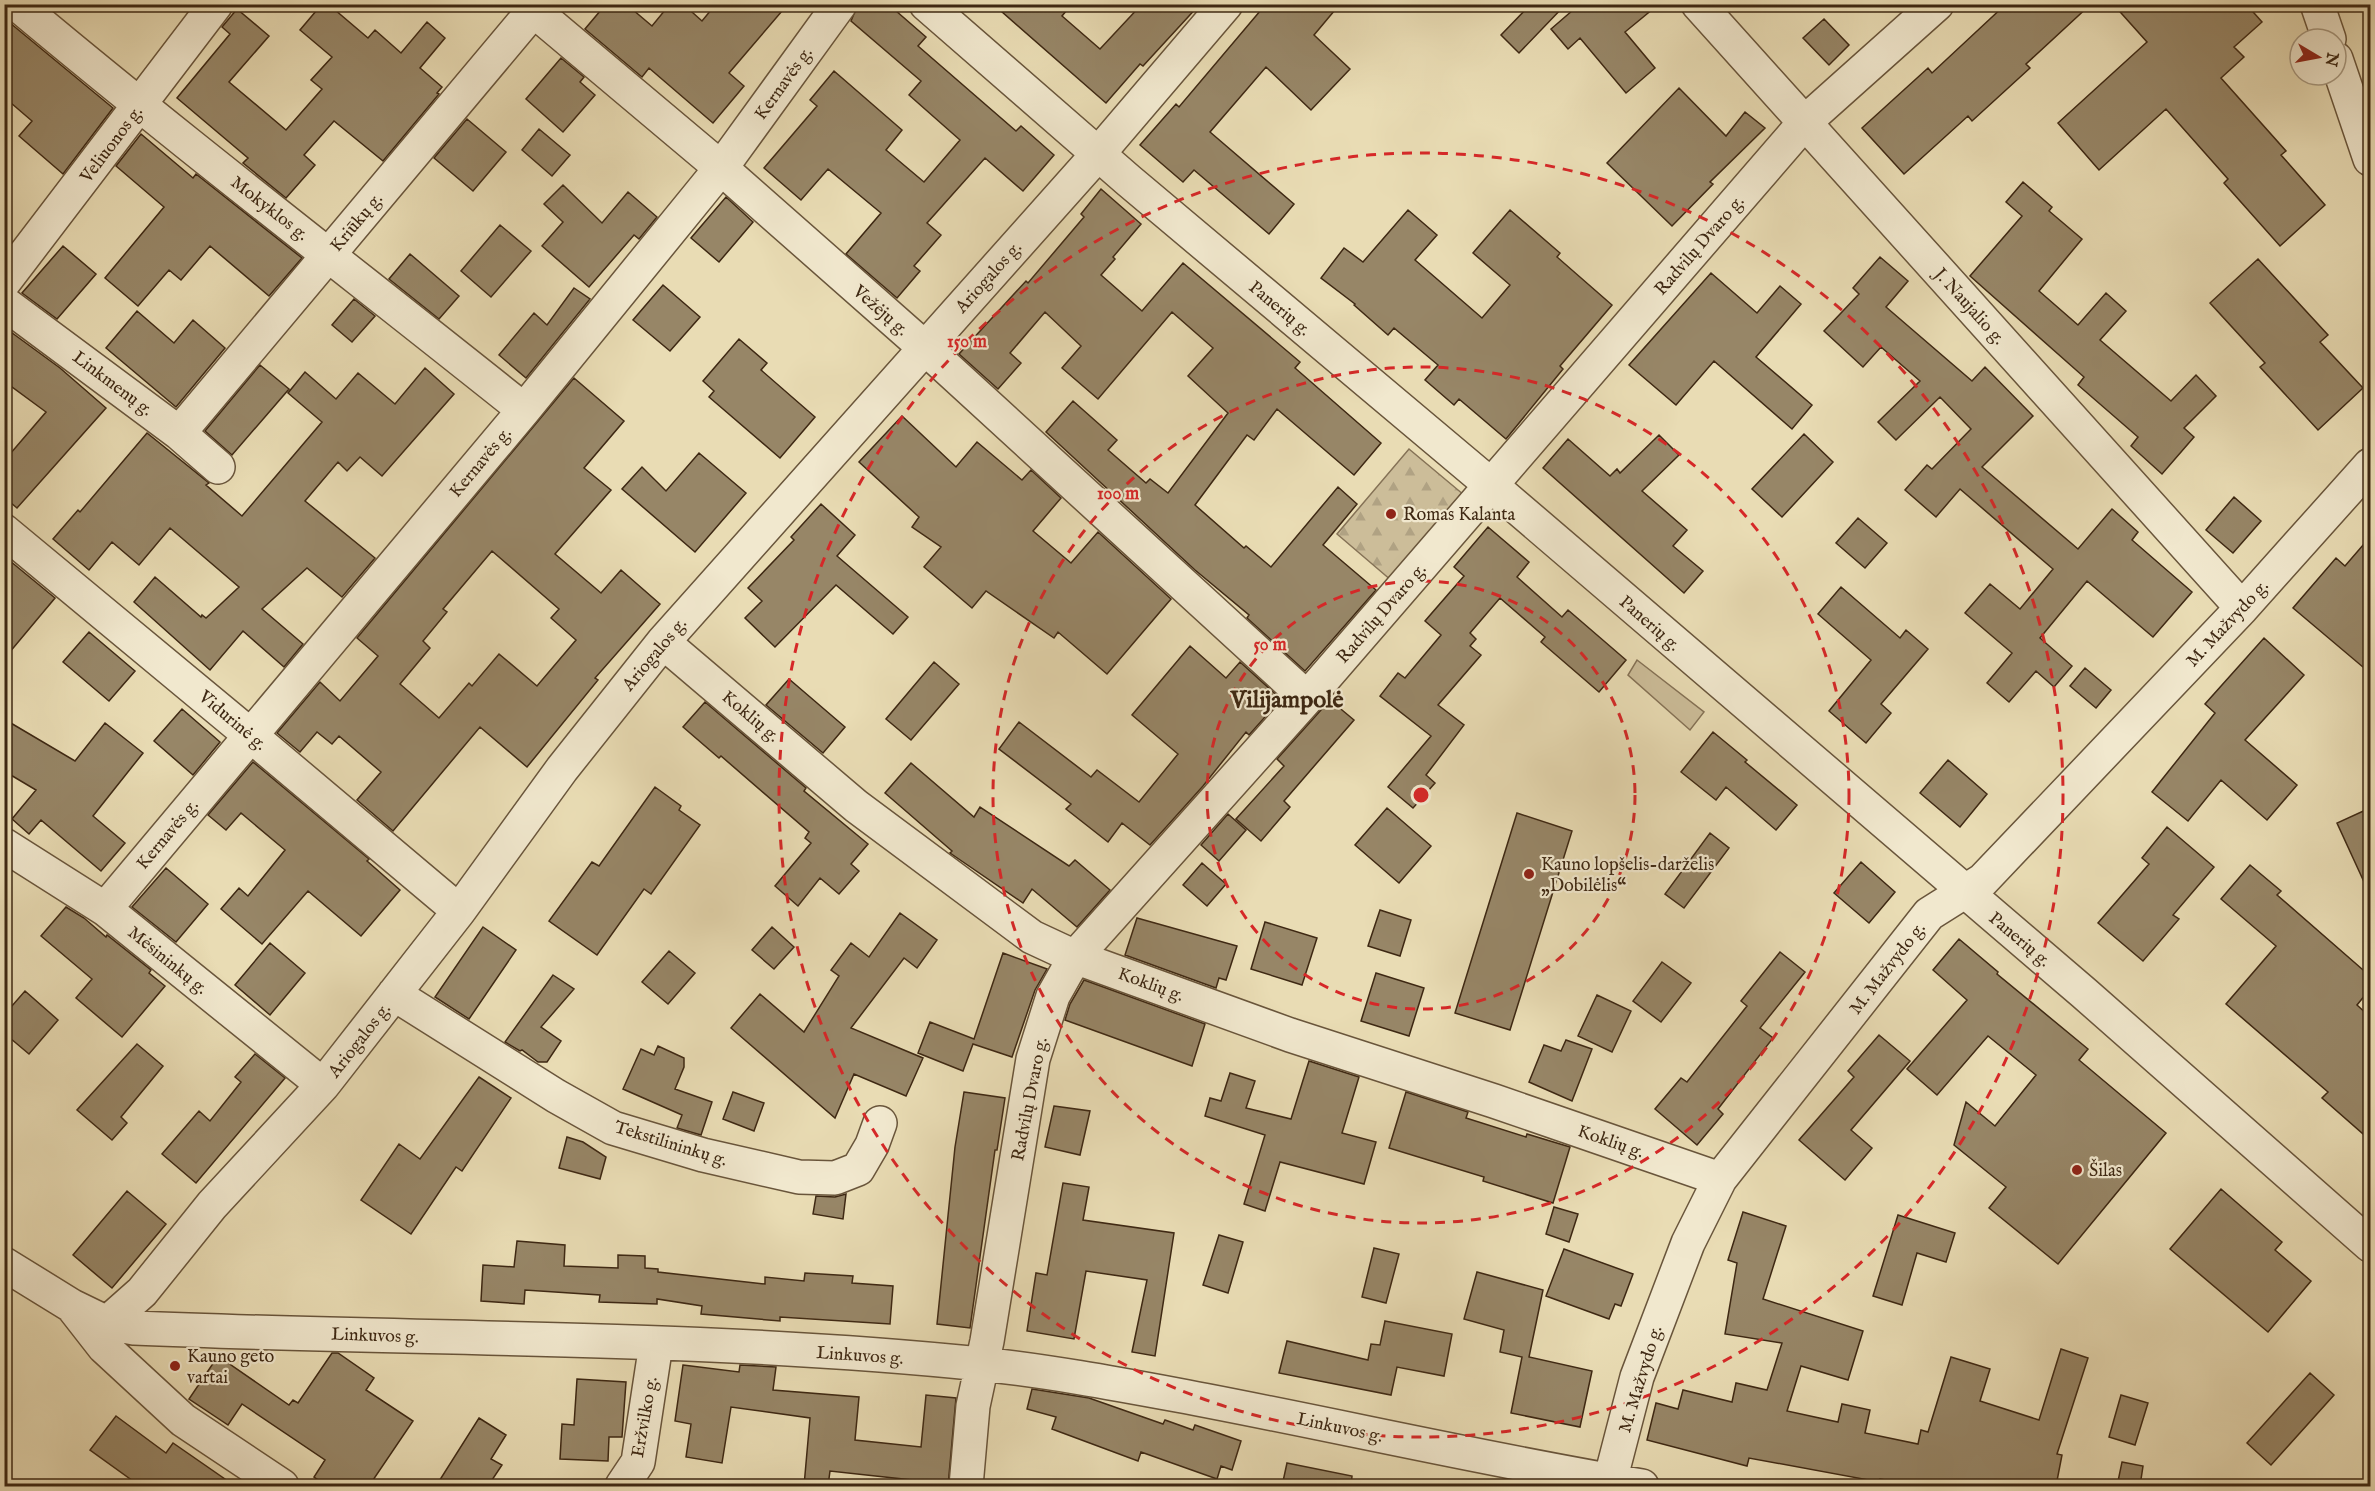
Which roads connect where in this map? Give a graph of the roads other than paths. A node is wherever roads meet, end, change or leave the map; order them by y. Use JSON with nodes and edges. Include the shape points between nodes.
{"nodes":[{"id":1,"x":17,"y":4,"type":"edge"},
{"id":2,"x":216,"y":4,"type":"edge"},
{"id":3,"x":840,"y":4,"type":"edge"},
{"id":4,"x":926,"y":4,"type":"edge"},
{"id":5,"x":1226,"y":4,"type":"edge"},
{"id":6,"x":1698,"y":4,"type":"edge"},
{"id":7,"x":1937,"y":4,"type":"edge"},
{"id":8,"x":2317,"y":4,"type":"edge"},
{"id":9,"x":530,"y":8,"type":"edge"},
{"id":10,"x":2325,"y":27,"type":"edge"},
{"id":11,"x":2346,"y":87,"type":"edge"},
{"id":12,"x":139,"y":106,"type":"junction"},
{"id":13,"x":1805,"y":122,"type":"junction"},
{"id":14,"x":1098,"y":154,"type":"junction"},
{"id":15,"x":2370,"y":159,"type":"edge"},
{"id":16,"x":721,"y":168,"type":"junction"},
{"id":17,"x":329,"y":254,"type":"junction"},
{"id":18,"x":4,"y":282,"type":"edge"},
{"id":19,"x":4,"y":303,"type":"edge"},
{"id":20,"x":925,"y":348,"type":"junction"},
{"id":21,"x":524,"y":410,"type":"junction"},
{"id":22,"x":179,"y":433,"type":"junction"},
{"id":23,"x":2370,"y":465,"type":"edge"},
{"id":24,"x":218,"y":467,"type":"dead end"},
{"id":25,"x":1492,"y":486,"type":"junction"},
{"id":26,"x":4,"y":531,"type":"edge"},
{"id":27,"x":2242,"y":608,"type":"junction"},
{"id":28,"x":663,"y":642,"type":"junction"},
{"id":29,"x":1307,"y":698,"type":"junction"},
{"id":30,"x":250,"y":735,"type":"junction"},
{"id":31,"x":4,"y":845,"type":"edge"},
{"id":32,"x":1965,"y":892,"type":"junction"},
{"id":33,"x":105,"y":909,"type":"junction"},
{"id":34,"x":459,"y":911,"type":"junction"},
{"id":35,"x":1075,"y":957,"type":"junction"},
{"id":36,"x":394,"y":994,"type":"junction"},
{"id":37,"x":323,"y":1085,"type":"junction"},
{"id":38,"x":880,"y":1123,"type":"dead end"},
{"id":39,"x":1720,"y":1179,"type":"junction"},
{"id":40,"x":2370,"y":1245,"type":"edge"},
{"id":41,"x":4,"y":1264,"type":"edge"},
{"id":42,"x":72,"y":1306,"type":"junction"},
{"id":43,"x":107,"y":1323,"type":"junction"},
{"id":44,"x":161,"y":1329,"type":"junction"},
{"id":45,"x":656,"y":1344,"type":"junction"},
{"id":46,"x":981,"y":1364,"type":"junction"},
{"id":47,"x":146,"y":1388,"type":"junction"},
{"id":48,"x":1564,"y":1480,"type":"edge"},
{"id":49,"x":1610,"y":1481,"type":"junction"},
{"id":50,"x":282,"y":1486,"type":"edge"},
{"id":51,"x":622,"y":1486,"type":"edge"},
{"id":52,"x":966,"y":1486,"type":"edge"},
{"id":53,"x":1642,"y":1486,"type":"edge"}],
"edges":[{"from":1,"to":12,"type":"street","name":"Mokyklos g."},
{"from":2,"to":12,"type":"street","name":"Veliuonos g."},
{"from":3,"to":16,"type":"street","name":"Kernavės g."},
{"from":4,"to":14,"type":"street","name":"Panerių g."},
{"from":5,"to":14,"type":"street","name":"Ariogalos g."},
{"from":6,"to":13,"type":"street","name":"J. Naujalio g."},
{"from":7,"to":13,"type":"street","name":"Radvilų Dvaro g."},
{"from":8,"to":10,"type":"street"},
{"from":9,"to":16,"type":"street","name":"Vežėjų g."},
{"from":9,"to":17,"type":"street","name":"Kriūkų g."},
{"from":11,"to":15,"type":"street"},
{"from":12,"to":17,"type":"street","name":"Mokyklos g."},
{"from":12,"to":18,"type":"street","name":"Veliuonos g."},
{"from":13,"to":25,"type":"street","name":"Radvilų Dvaro g."},
{"from":13,"to":27,"type":"street","name":"J. Naujalio g."},
{"from":14,"to":20,"type":"street","name":"Ariogalos g."},
{"from":14,"to":25,"type":"street","name":"Panerių g."},
{"from":16,"to":20,"type":"street","name":"Vežėjų g."},
{"from":16,"to":21,"type":"street","name":"Kernavės g."},
{"from":17,"to":21,"type":"street","name":"Mokyklos g."},
{"from":17,"to":22,"type":"street","name":"Kriūkų g."},
{"from":19,"to":22,"type":"street","name":"Linkmenų g."},
{"from":20,"to":28,"type":"street","name":"Ariogalos g."},
{"from":20,"to":29,"type":"street","name":"Vežėjų g."},
{"from":21,"to":30,"type":"street","name":"Kernavės g."},
{"from":22,"to":24,"type":"street","name":"Linkmenų g."},
{"from":23,"to":27,"type":"street","name":"M. Mažvydo g."},
{"from":25,"to":29,"type":"street","name":"Radvilų Dvaro g."},
{"from":25,"to":32,"type":"street","name":"Panerių g."},
{"from":26,"to":30,"type":"street","name":"Vidurinė g."},
{"from":27,"to":32,"type":"street","name":"M. Mažvydo g.","via":[[1983,880]]},
{"from":28,"to":34,"type":"street","name":"Ariogalos g.","via":[[562,769]]},
{"from":28,"to":35,"type":"street","name":"Koklių g.","via":[[856,806],[1032,937]]},
{"from":29,"to":35,"type":"street","name":"Radvilų Dvaro g."},
{"from":30,"to":33,"type":"street","name":"Kernavės g."},
{"from":30,"to":34,"type":"street","name":"Vidurinė g."},
{"from":31,"to":33,"type":"street","name":"Mėsininkų g."},
{"from":32,"to":39,"type":"street","name":"M. Mažvydo g.","via":[[1929,914]]},
{"from":32,"to":40,"type":"street","name":"Panerių g."},
{"from":33,"to":37,"type":"street","name":"Mėsininkų g."},
{"from":34,"to":36,"type":"street","name":"Ariogalos g."},
{"from":35,"to":39,"type":"street","name":"Koklių g.","via":[[1290,1035]]},
{"from":35,"to":46,"type":"street","name":"Radvilų Dvaro g.","via":[[1053,996],[1033,1059]]},
{"from":36,"to":37,"type":"street","name":"Ariogalos g."},
{"from":36,"to":38,"type":"street","name":"Tekstilininkų g.","via":[[614,1128],[703,1155],[799,1177],[835,1178],[858,1169]]},
{"from":37,"to":43,"type":"street","name":"Ariogalos g.","via":[[212,1205],[142,1292]]},
{"from":39,"to":49,"type":"street","name":"M. Mažvydo g.","via":[[1688,1244],[1636,1377]]},
{"from":41,"to":42,"type":"street"},
{"from":42,"to":43,"type":"street","name":"Linkuvos g."},
{"from":42,"to":47,"type":"street","via":[[104,1347]]},
{"from":43,"to":44,"type":"street","name":"Linkuvos g."},
{"from":44,"to":45,"type":"street","name":"Linkuvos g."},
{"from":44,"to":47,"type":"street","via":[[146,1368]]},
{"from":45,"to":46,"type":"street","name":"Linkuvos g.","via":[[820,1351]]},
{"from":45,"to":51,"type":"street","name":"Eržvilko g.","via":[[638,1462]]},
{"from":46,"to":48,"type":"street","name":"Linkuvos g.","via":[[1072,1376],[1268,1412]]},
{"from":46,"to":52,"type":"street","name":"Radvilų Dvaro g."},
{"from":47,"to":50,"type":"street","via":[[183,1420]]},
{"from":48,"to":49,"type":"street","name":"Linkuvos g."},
{"from":49,"to":53,"type":"street","name":"Linkuvos g."}]}
